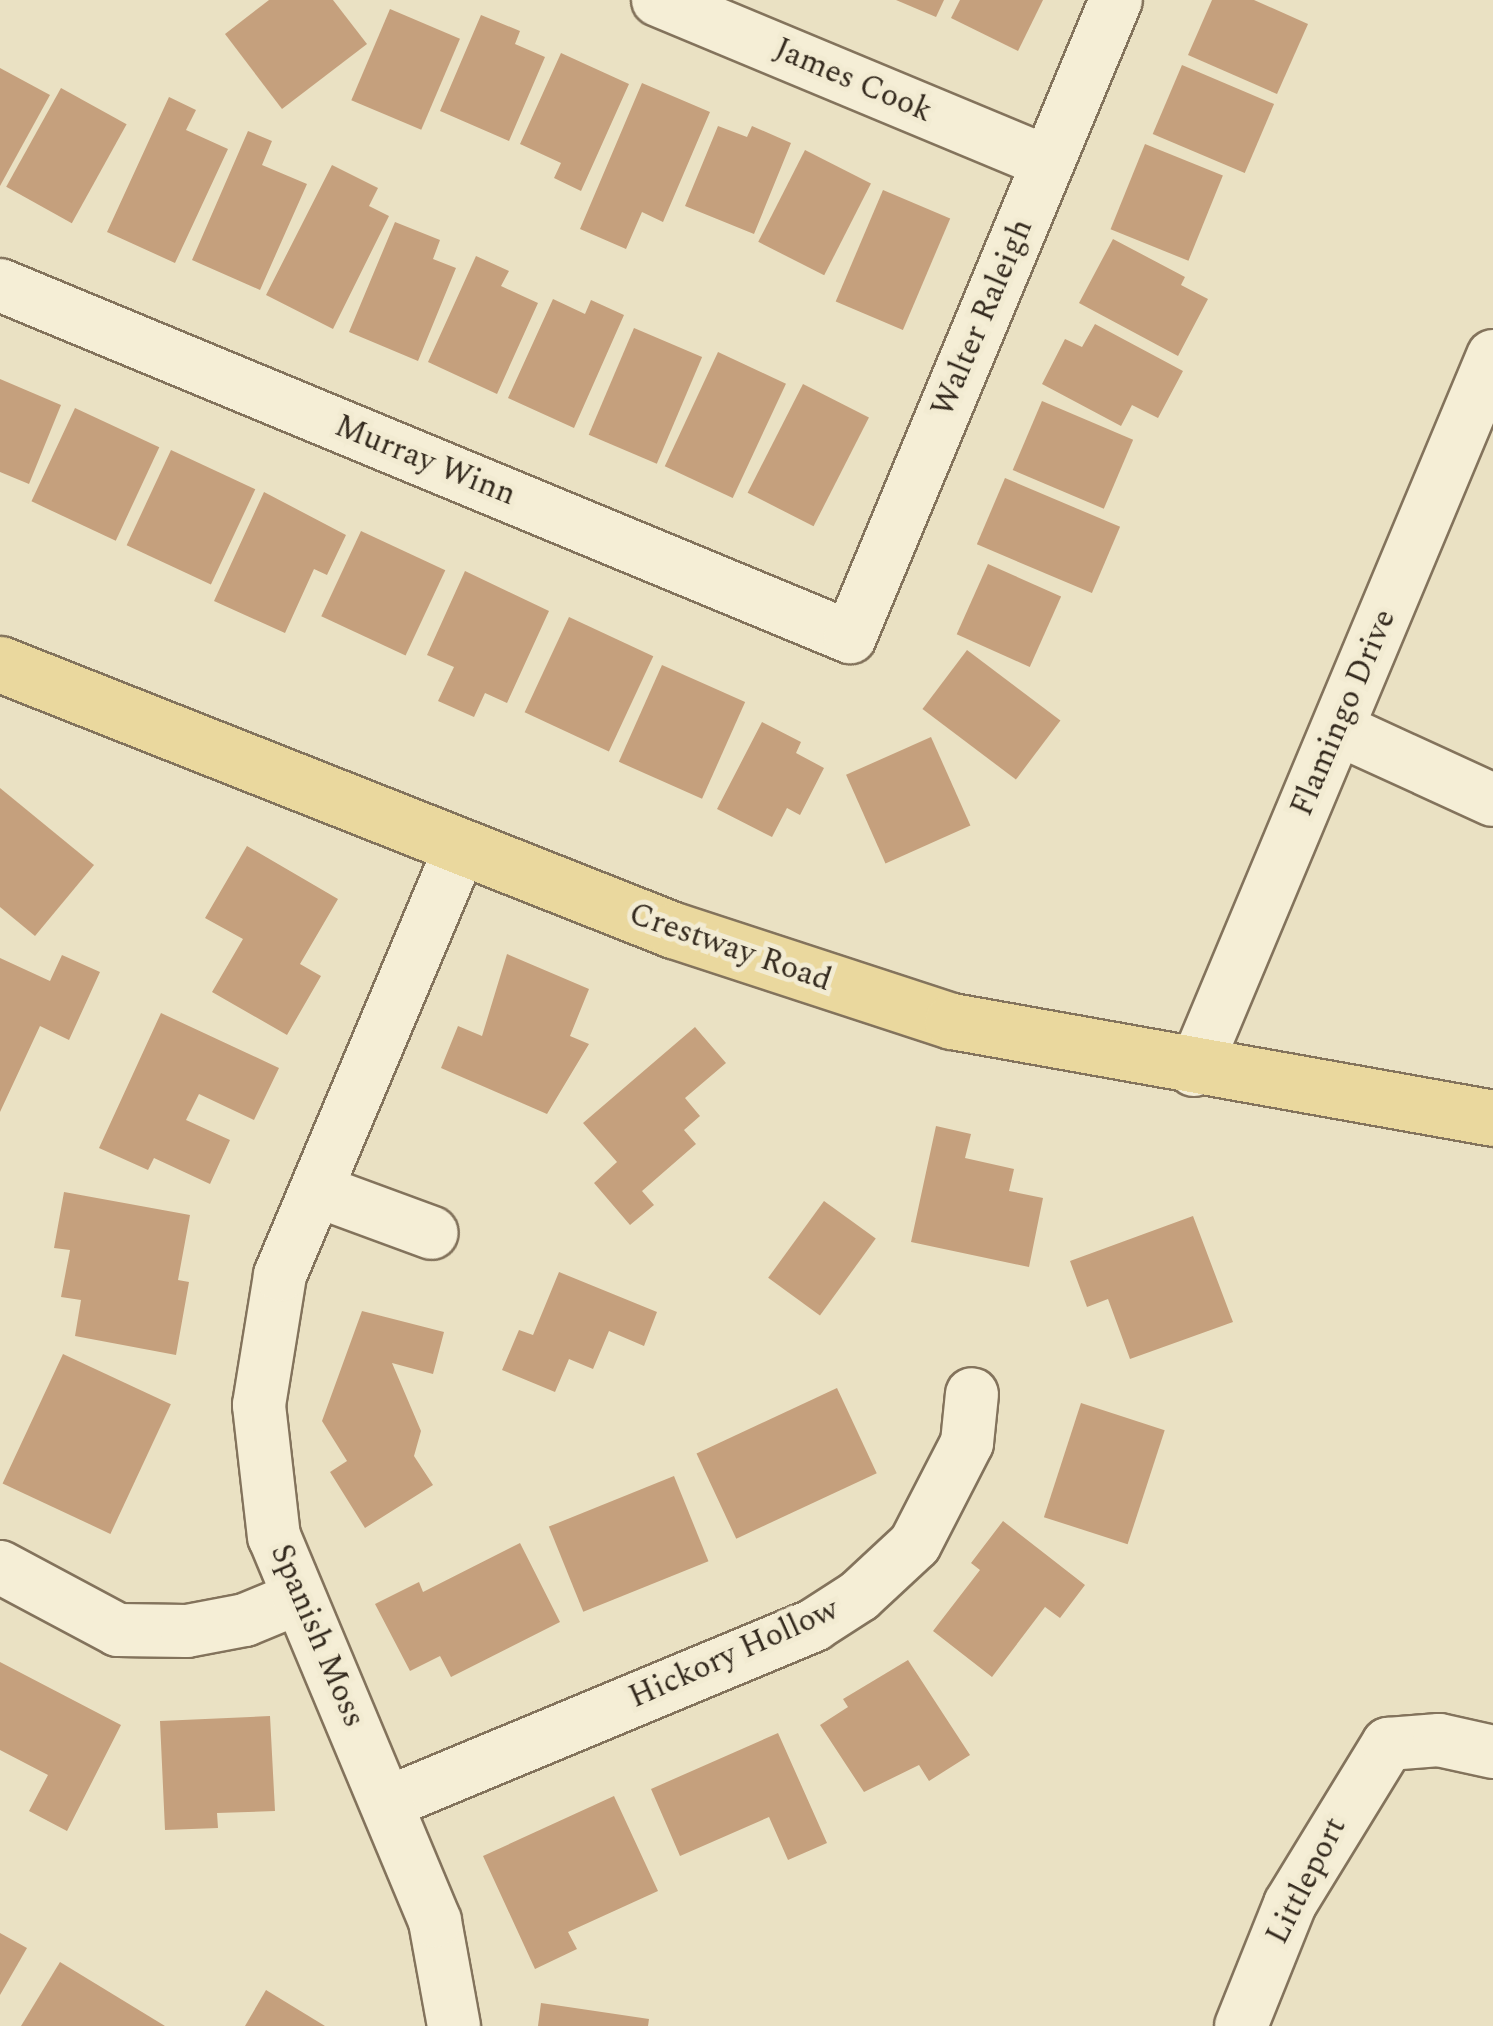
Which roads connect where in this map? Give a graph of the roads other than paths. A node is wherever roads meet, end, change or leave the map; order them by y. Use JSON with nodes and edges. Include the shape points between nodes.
{"nodes":[{"id":1,"x":658,"y":0,"type":"edge"},
{"id":2,"x":1116,"y":0,"type":"edge"},
{"id":3,"x":1048,"y":162,"type":"junction"},
{"id":4,"x":0,"y":285,"type":"edge"},
{"id":5,"x":1492,"y":363,"type":"edge"},
{"id":6,"x":850,"y":637,"type":"joint"},
{"id":7,"x":0,"y":664,"type":"edge"},
{"id":8,"x":1338,"y":728,"type":"junction"},
{"id":9,"x":1493,"y":800,"type":"edge"},
{"id":10,"x":460,"y":849,"type":"junction"},
{"id":11,"x":1194,"y":1070,"type":"junction"},
{"id":12,"x":1493,"y":1118,"type":"edge"},
{"id":13,"x":318,"y":1191,"type":"junction"},
{"id":14,"x":432,"y":1233,"type":"dead end"},
{"id":15,"x":972,"y":1394,"type":"dead end"},
{"id":16,"x":0,"y":1567,"type":"edge"},
{"id":17,"x":298,"y":1598,"type":"junction"},
{"id":18,"x":1493,"y":1752,"type":"edge"},
{"id":19,"x":388,"y":1803,"type":"junction"},
{"id":20,"x":454,"y":2026,"type":"edge"},
{"id":21,"x":1241,"y":2026,"type":"edge"}],
"edges":[{"from":1,"to":3,"type":"street","name":"James Cook"},
{"from":2,"to":3,"type":"street","name":"Walter Raleigh"},
{"from":3,"to":6,"type":"street","name":"Walter Raleigh"},
{"from":4,"to":6,"type":"street","name":"Murray Winn"},
{"from":5,"to":8,"type":"street","name":"Flamingo Drive"},
{"from":7,"to":10,"type":"main road","name":"Crestway Road"},
{"from":8,"to":9,"type":"street"},
{"from":8,"to":11,"type":"street","name":"Flamingo Drive"},
{"from":10,"to":11,"type":"main road","name":"Crestway Road","via":[[952,1021]]},
{"from":10,"to":13,"type":"street","name":"Spanish Moss"},
{"from":11,"to":12,"type":"main road","name":"Crestway Road"},
{"from":13,"to":14,"type":"street"},
{"from":13,"to":17,"type":"street","name":"Spanish Moss","via":[[280,1276],[260,1368],[274,1536]]},
{"from":15,"to":19,"type":"street","name":"Hickory Hollow","via":[[966,1443],[914,1544],[859,1596],[814,1625]]},
{"from":16,"to":17,"type":"street","via":[[118,1630],[187,1630],[245,1620]]},
{"from":17,"to":19,"type":"street","name":"Spanish Moss"},
{"from":18,"to":21,"type":"street","name":"Littleport","via":[[1440,1740],[1388,1744],[1290,1904]]},
{"from":19,"to":20,"type":"street","name":"Spanish Moss","via":[[436,1921]]}]}
